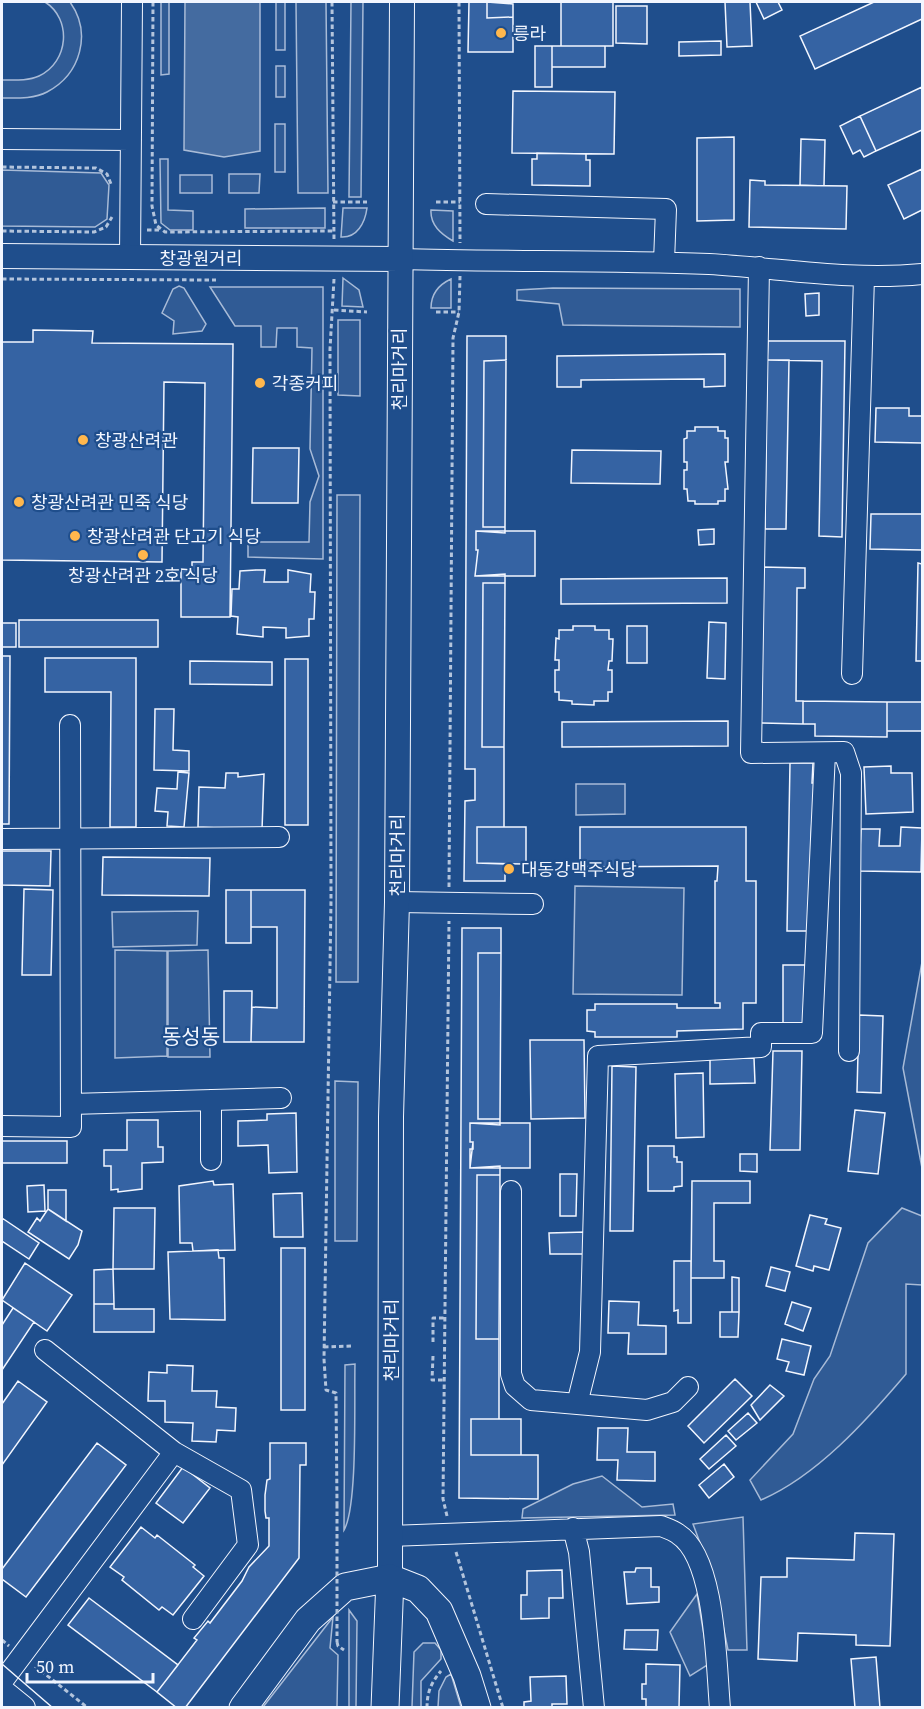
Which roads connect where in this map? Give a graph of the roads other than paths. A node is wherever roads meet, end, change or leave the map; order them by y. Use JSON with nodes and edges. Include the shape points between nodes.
{"nodes":[{"id":1,"x":132,"y":2,"type":"edge"},
{"id":2,"x":402,"y":2,"type":"edge"},
{"id":3,"x":2,"y":139,"type":"edge"},
{"id":4,"x":131,"y":140,"type":"junction"},
{"id":5,"x":486,"y":204,"type":"dead end"},
{"id":6,"x":2,"y":256,"type":"edge"},
{"id":7,"x":130,"y":258,"type":"junction"},
{"id":8,"x":400,"y":259,"type":"junction"},
{"id":9,"x":664,"y":262,"type":"junction"},
{"id":10,"x":759,"y":267,"type":"junction"},
{"id":11,"x":922,"y":274,"type":"edge"},
{"id":12,"x":864,"y":277,"type":"junction"},
{"id":13,"x":852,"y":674,"type":"dead end"},
{"id":14,"x":70,"y":725,"type":"dead end"},
{"id":15,"x":825,"y":753,"type":"junction"},
{"id":16,"x":70,"y":837,"type":"junction"},
{"id":17,"x":279,"y":837,"type":"dead end"},
{"id":18,"x":2,"y":838,"type":"edge"},
{"id":19,"x":397,"y":902,"type":"junction"},
{"id":20,"x":533,"y":904,"type":"dead end"},
{"id":21,"x":849,"y":1051,"type":"dead end"},
{"id":22,"x":281,"y":1098,"type":"dead end"},
{"id":23,"x":211,"y":1100,"type":"junction"},
{"id":24,"x":71,"y":1104,"type":"junction"},
{"id":25,"x":2,"y":1126,"type":"edge"},
{"id":26,"x":211,"y":1160,"type":"dead end"},
{"id":27,"x":511,"y":1191,"type":"dead end"},
{"id":28,"x":45,"y":1350,"type":"dead end"},
{"id":29,"x":687,"y":1387,"type":"dead end"},
{"id":30,"x":577,"y":1404,"type":"junction"},
{"id":31,"x":174,"y":1452,"type":"junction"},
{"id":32,"x":573,"y":1528,"type":"junction"},
{"id":33,"x":390,"y":1536,"type":"junction"},
{"id":34,"x":390,"y":1578,"type":"junction"},
{"id":35,"x":193,"y":1619,"type":"dead end"},
{"id":36,"x":2,"y":1682,"type":"edge"},
{"id":37,"x":2,"y":1691,"type":"edge"},
{"id":38,"x":23,"y":1707,"type":"edge"},
{"id":39,"x":243,"y":1707,"type":"edge"},
{"id":40,"x":385,"y":1707,"type":"edge"},
{"id":41,"x":477,"y":1707,"type":"edge"},
{"id":42,"x":594,"y":1707,"type":"edge"},
{"id":43,"x":720,"y":1707,"type":"edge"}],
"edges":[{"from":1,"to":4,"type":"street"},
{"from":2,"to":8,"type":"main road","name":"천리마거리"},
{"from":3,"to":4,"type":"street"},
{"from":4,"to":7,"type":"street"},
{"from":5,"to":9,"type":"street","via":[[666,209]]},
{"from":6,"to":7,"type":"main road","name":"창광원거리"},
{"from":7,"to":8,"type":"main road","name":"창광원거리"},
{"from":8,"to":9,"type":"street"},
{"from":8,"to":19,"type":"main road","name":"천리마거리"},
{"from":9,"to":10,"type":"street"},
{"from":10,"to":12,"type":"street"},
{"from":10,"to":15,"type":"street","via":[[752,753]]},
{"from":11,"to":12,"type":"street"},
{"from":12,"to":13,"type":"street"},
{"from":14,"to":16,"type":"street"},
{"from":15,"to":21,"type":"street","via":[[844,752],[851,773]]},
{"from":15,"to":30,"type":"street","via":[[812,1033],[761,1033],[761,1047],[598,1056],[590,1352]]},
{"from":16,"to":17,"type":"street"},
{"from":16,"to":18,"type":"street"},
{"from":16,"to":24,"type":"street"},
{"from":19,"to":20,"type":"street"},
{"from":19,"to":33,"type":"main road","name":"천리마거리","via":[[391,1117]]},
{"from":22,"to":23,"type":"street"},
{"from":23,"to":24,"type":"street"},
{"from":23,"to":26,"type":"street"},
{"from":24,"to":25,"type":"street","via":[[70,1127]]},
{"from":27,"to":30,"type":"street","via":[[511,1374],[515,1386],[531,1400]]},
{"from":28,"to":31,"type":"street"},
{"from":29,"to":30,"type":"street","via":[[673,1402],[647,1410]]},
{"from":31,"to":35,"type":"street","via":[[241,1490],[248,1545]]},
{"from":31,"to":36,"type":"street"},
{"from":32,"to":33,"type":"street"},
{"from":32,"to":42,"type":"street","via":[[579,1552]]},
{"from":32,"to":43,"type":"street","via":[[661,1526],[680,1534],[695,1555],[709,1587]]},
{"from":33,"to":34,"type":"main road","name":"천리마거리"},
{"from":34,"to":39,"type":"highway","via":[[345,1587],[308,1620]]},
{"from":34,"to":40,"type":"highway","name":"천리마거리"},
{"from":34,"to":41,"type":"highway","via":[[418,1589],[439,1611]]},
{"from":37,"to":38,"type":"main road"}]}
